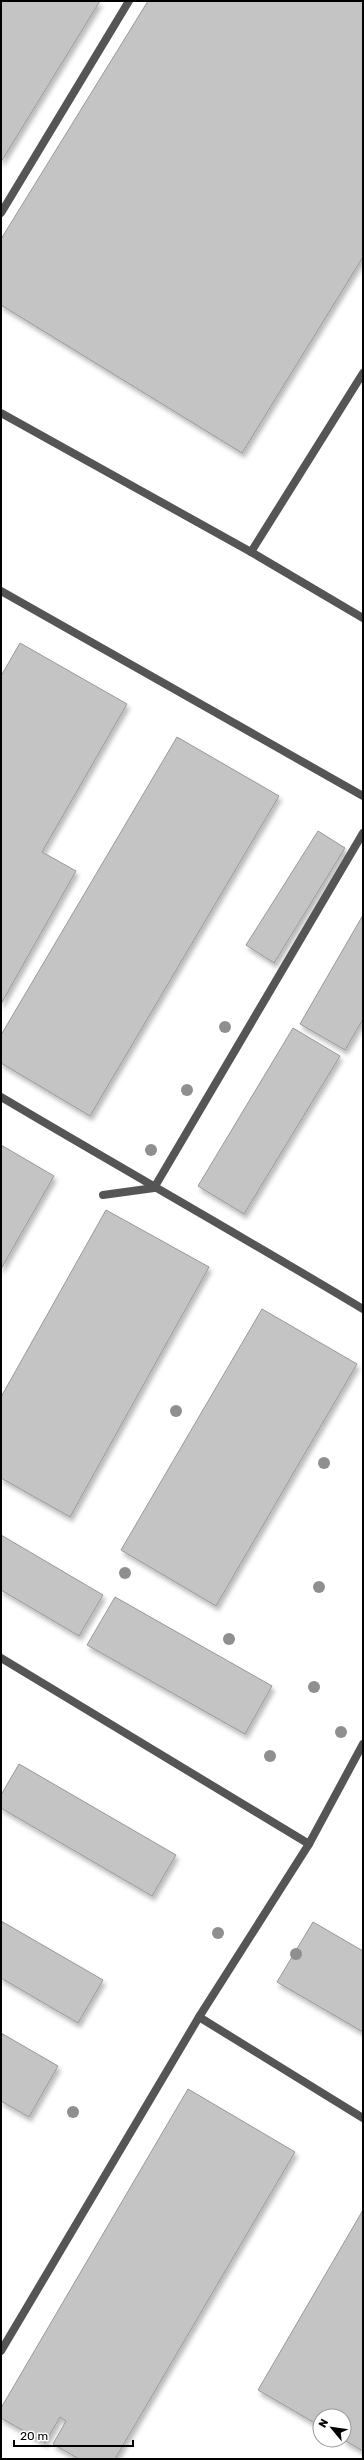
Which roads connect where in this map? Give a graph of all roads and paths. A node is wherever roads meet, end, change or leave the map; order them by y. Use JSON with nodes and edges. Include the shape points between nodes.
{"nodes":[{"id":1,"x":129,"y":1,"type":"edge"},
{"id":2,"x":1,"y":213,"type":"edge"},
{"id":3,"x":363,"y":373,"type":"edge"},
{"id":4,"x":1,"y":413,"type":"edge"},
{"id":5,"x":252,"y":552,"type":"junction"},
{"id":6,"x":1,"y":591,"type":"edge"},
{"id":7,"x":363,"y":618,"type":"edge"},
{"id":8,"x":363,"y":796,"type":"edge"},
{"id":9,"x":363,"y":833,"type":"edge"},
{"id":10,"x":1,"y":1097,"type":"edge"},
{"id":11,"x":154,"y":1188,"type":"junction"},
{"id":12,"x":103,"y":1194,"type":"dead end"},
{"id":13,"x":363,"y":1309,"type":"edge"},
{"id":14,"x":1,"y":1658,"type":"edge"},
{"id":15,"x":363,"y":1744,"type":"edge"},
{"id":16,"x":309,"y":1844,"type":"junction"},
{"id":17,"x":199,"y":2017,"type":"junction"},
{"id":18,"x":363,"y":2118,"type":"edge"},
{"id":19,"x":1,"y":2351,"type":"edge"}],
"edges":[{"from":1,"to":2,"type":"lane"},
{"from":3,"to":5,"type":"lane"},
{"from":4,"to":5,"type":"lane"},
{"from":5,"to":7,"type":"lane"},
{"from":6,"to":8,"type":"lane"},
{"from":9,"to":11,"type":"lane"},
{"from":10,"to":11,"type":"lane"},
{"from":11,"to":12,"type":"lane"},
{"from":11,"to":13,"type":"lane","via":[[228,1227]]},
{"from":14,"to":16,"type":"lane"},
{"from":15,"to":16,"type":"lane"},
{"from":16,"to":17,"type":"lane"},
{"from":17,"to":18,"type":"lane"},
{"from":17,"to":19,"type":"lane"}]}
